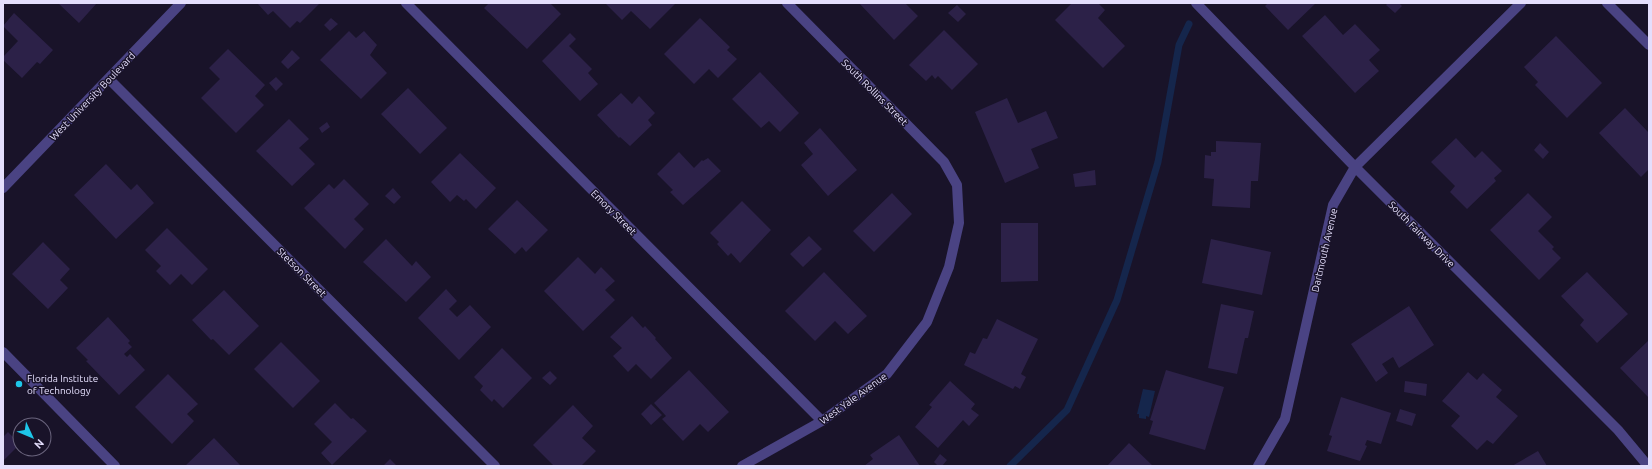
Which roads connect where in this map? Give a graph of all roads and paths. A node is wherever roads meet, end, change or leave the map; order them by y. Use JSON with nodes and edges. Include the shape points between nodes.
{"nodes":[{"id":1,"x":181,"y":3,"type":"edge"},
{"id":2,"x":406,"y":3,"type":"edge"},
{"id":3,"x":787,"y":3,"type":"edge"},
{"id":4,"x":1196,"y":3,"type":"edge"},
{"id":5,"x":1521,"y":3,"type":"edge"},
{"id":6,"x":1607,"y":3,"type":"edge"},
{"id":7,"x":1649,"y":46,"type":"edge"},
{"id":8,"x":108,"y":79,"type":"junction"},
{"id":9,"x":1355,"y":167,"type":"junction"},
{"id":10,"x":957,"y":185,"type":"joint"},
{"id":11,"x":3,"y":188,"type":"edge"},
{"id":12,"x":3,"y":352,"type":"edge"},
{"id":13,"x":822,"y":421,"type":"junction"},
{"id":14,"x":115,"y":466,"type":"edge"},
{"id":15,"x":495,"y":466,"type":"edge"},
{"id":16,"x":742,"y":466,"type":"edge"},
{"id":17,"x":1258,"y":466,"type":"edge"},
{"id":18,"x":1648,"y":466,"type":"edge"}],
"edges":[{"from":1,"to":8,"type":"street","name":"West University Boulevard"},
{"from":2,"to":13,"type":"street","name":"Emory Street"},
{"from":3,"to":10,"type":"street","name":"South Rollins Street","via":[[944,162]]},
{"from":4,"to":9,"type":"street","name":"South Fairway Drive"},
{"from":5,"to":9,"type":"street","name":"Dartmouth Avenue"},
{"from":6,"to":7,"type":"street"},
{"from":8,"to":11,"type":"street","name":"West University Boulevard"},
{"from":8,"to":15,"type":"street","name":"Stetson Street"},
{"from":9,"to":17,"type":"street","name":"Dartmouth Avenue","via":[[1334,205],[1285,419]]},
{"from":9,"to":18,"type":"street","name":"South Fairway Drive","via":[[1618,430]]},
{"from":10,"to":13,"type":"street","name":"West Yale Avenue","via":[[959,223],[949,267],[927,322],[887,374]]},
{"from":12,"to":14,"type":"street"},
{"from":13,"to":16,"type":"street","name":"West Yale Avenue"}]}
